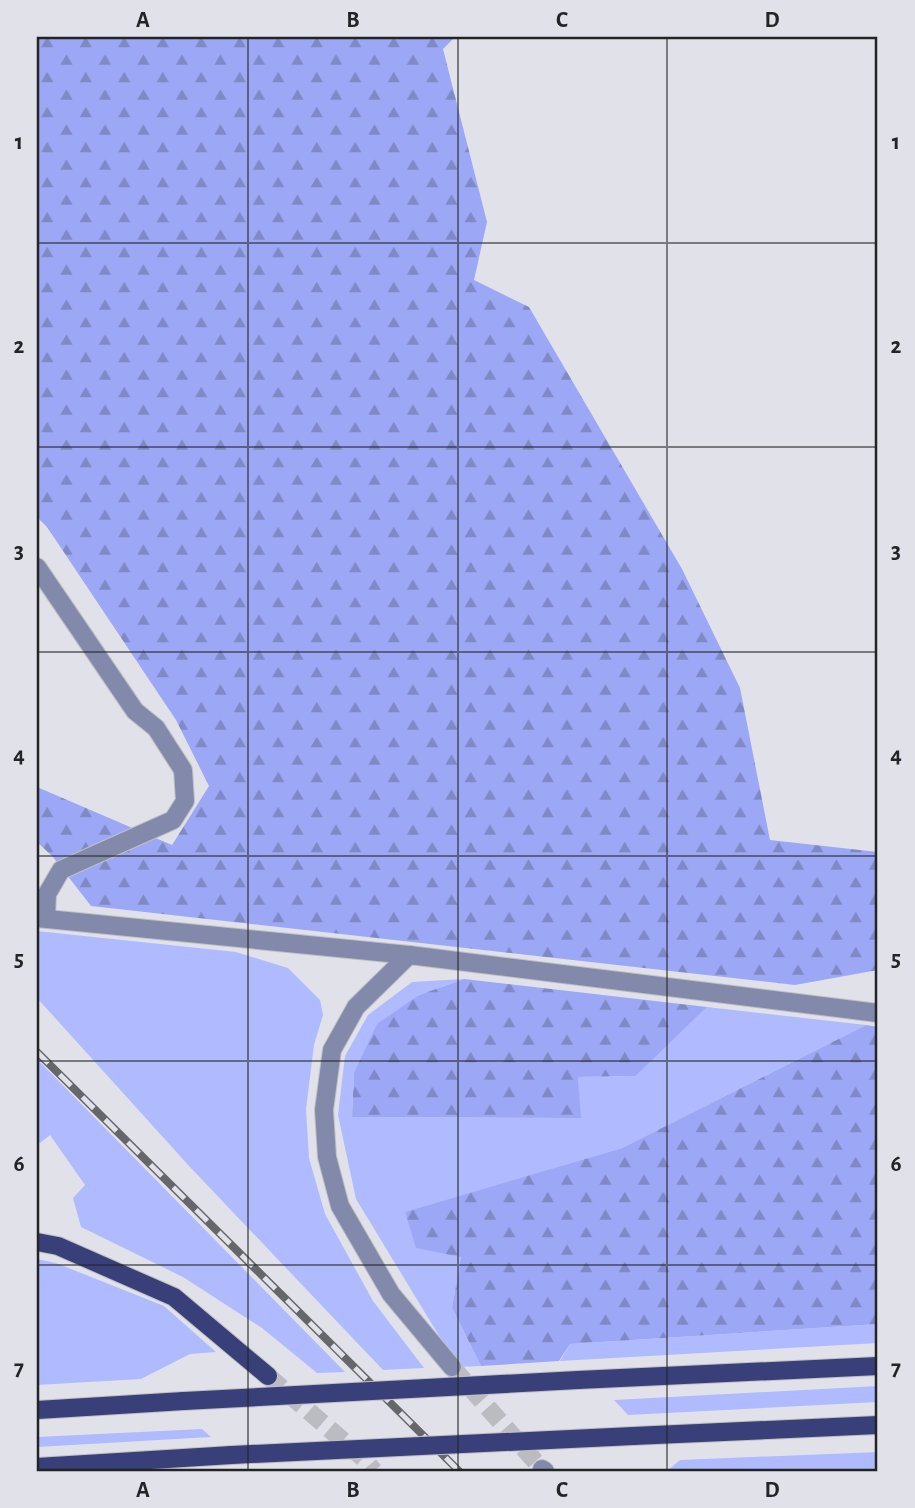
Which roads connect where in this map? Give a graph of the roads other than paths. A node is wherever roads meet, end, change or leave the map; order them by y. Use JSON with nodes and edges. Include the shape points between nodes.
{"nodes":[{"id":1,"x":37,"y":567,"type":"edge"},
{"id":2,"x":41,"y":919,"type":"edge"},
{"id":3,"x":409,"y":955,"type":"junction"},
{"id":4,"x":878,"y":1013,"type":"edge"},
{"id":5,"x":37,"y":1242,"type":"edge"},
{"id":6,"x":878,"y":1366,"type":"edge"},
{"id":7,"x":452,"y":1367,"type":"tunnel mouth"},
{"id":8,"x":268,"y":1376,"type":"tunnel mouth"},
{"id":9,"x":37,"y":1410,"type":"edge"},
{"id":10,"x":878,"y":1425,"type":"edge"},
{"id":11,"x":37,"y":1467,"type":"edge"}],
"edges":[{"from":1,"to":2,"type":"street","via":[[135,711],[156,728],[177,760],[183,770],[185,801],[173,820],[61,870],[47,894]]},
{"from":2,"to":3,"type":"street"},
{"from":3,"to":4,"type":"street"},
{"from":3,"to":7,"type":"street","via":[[356,1007],[332,1050],[324,1110],[327,1157],[340,1206],[391,1294]]},
{"from":5,"to":8,"type":"main road","via":[[58,1246],[174,1297]]},
{"from":6,"to":9,"type":"main road","bridge":true},
{"from":10,"to":11,"type":"main road","bridge":true}]}
